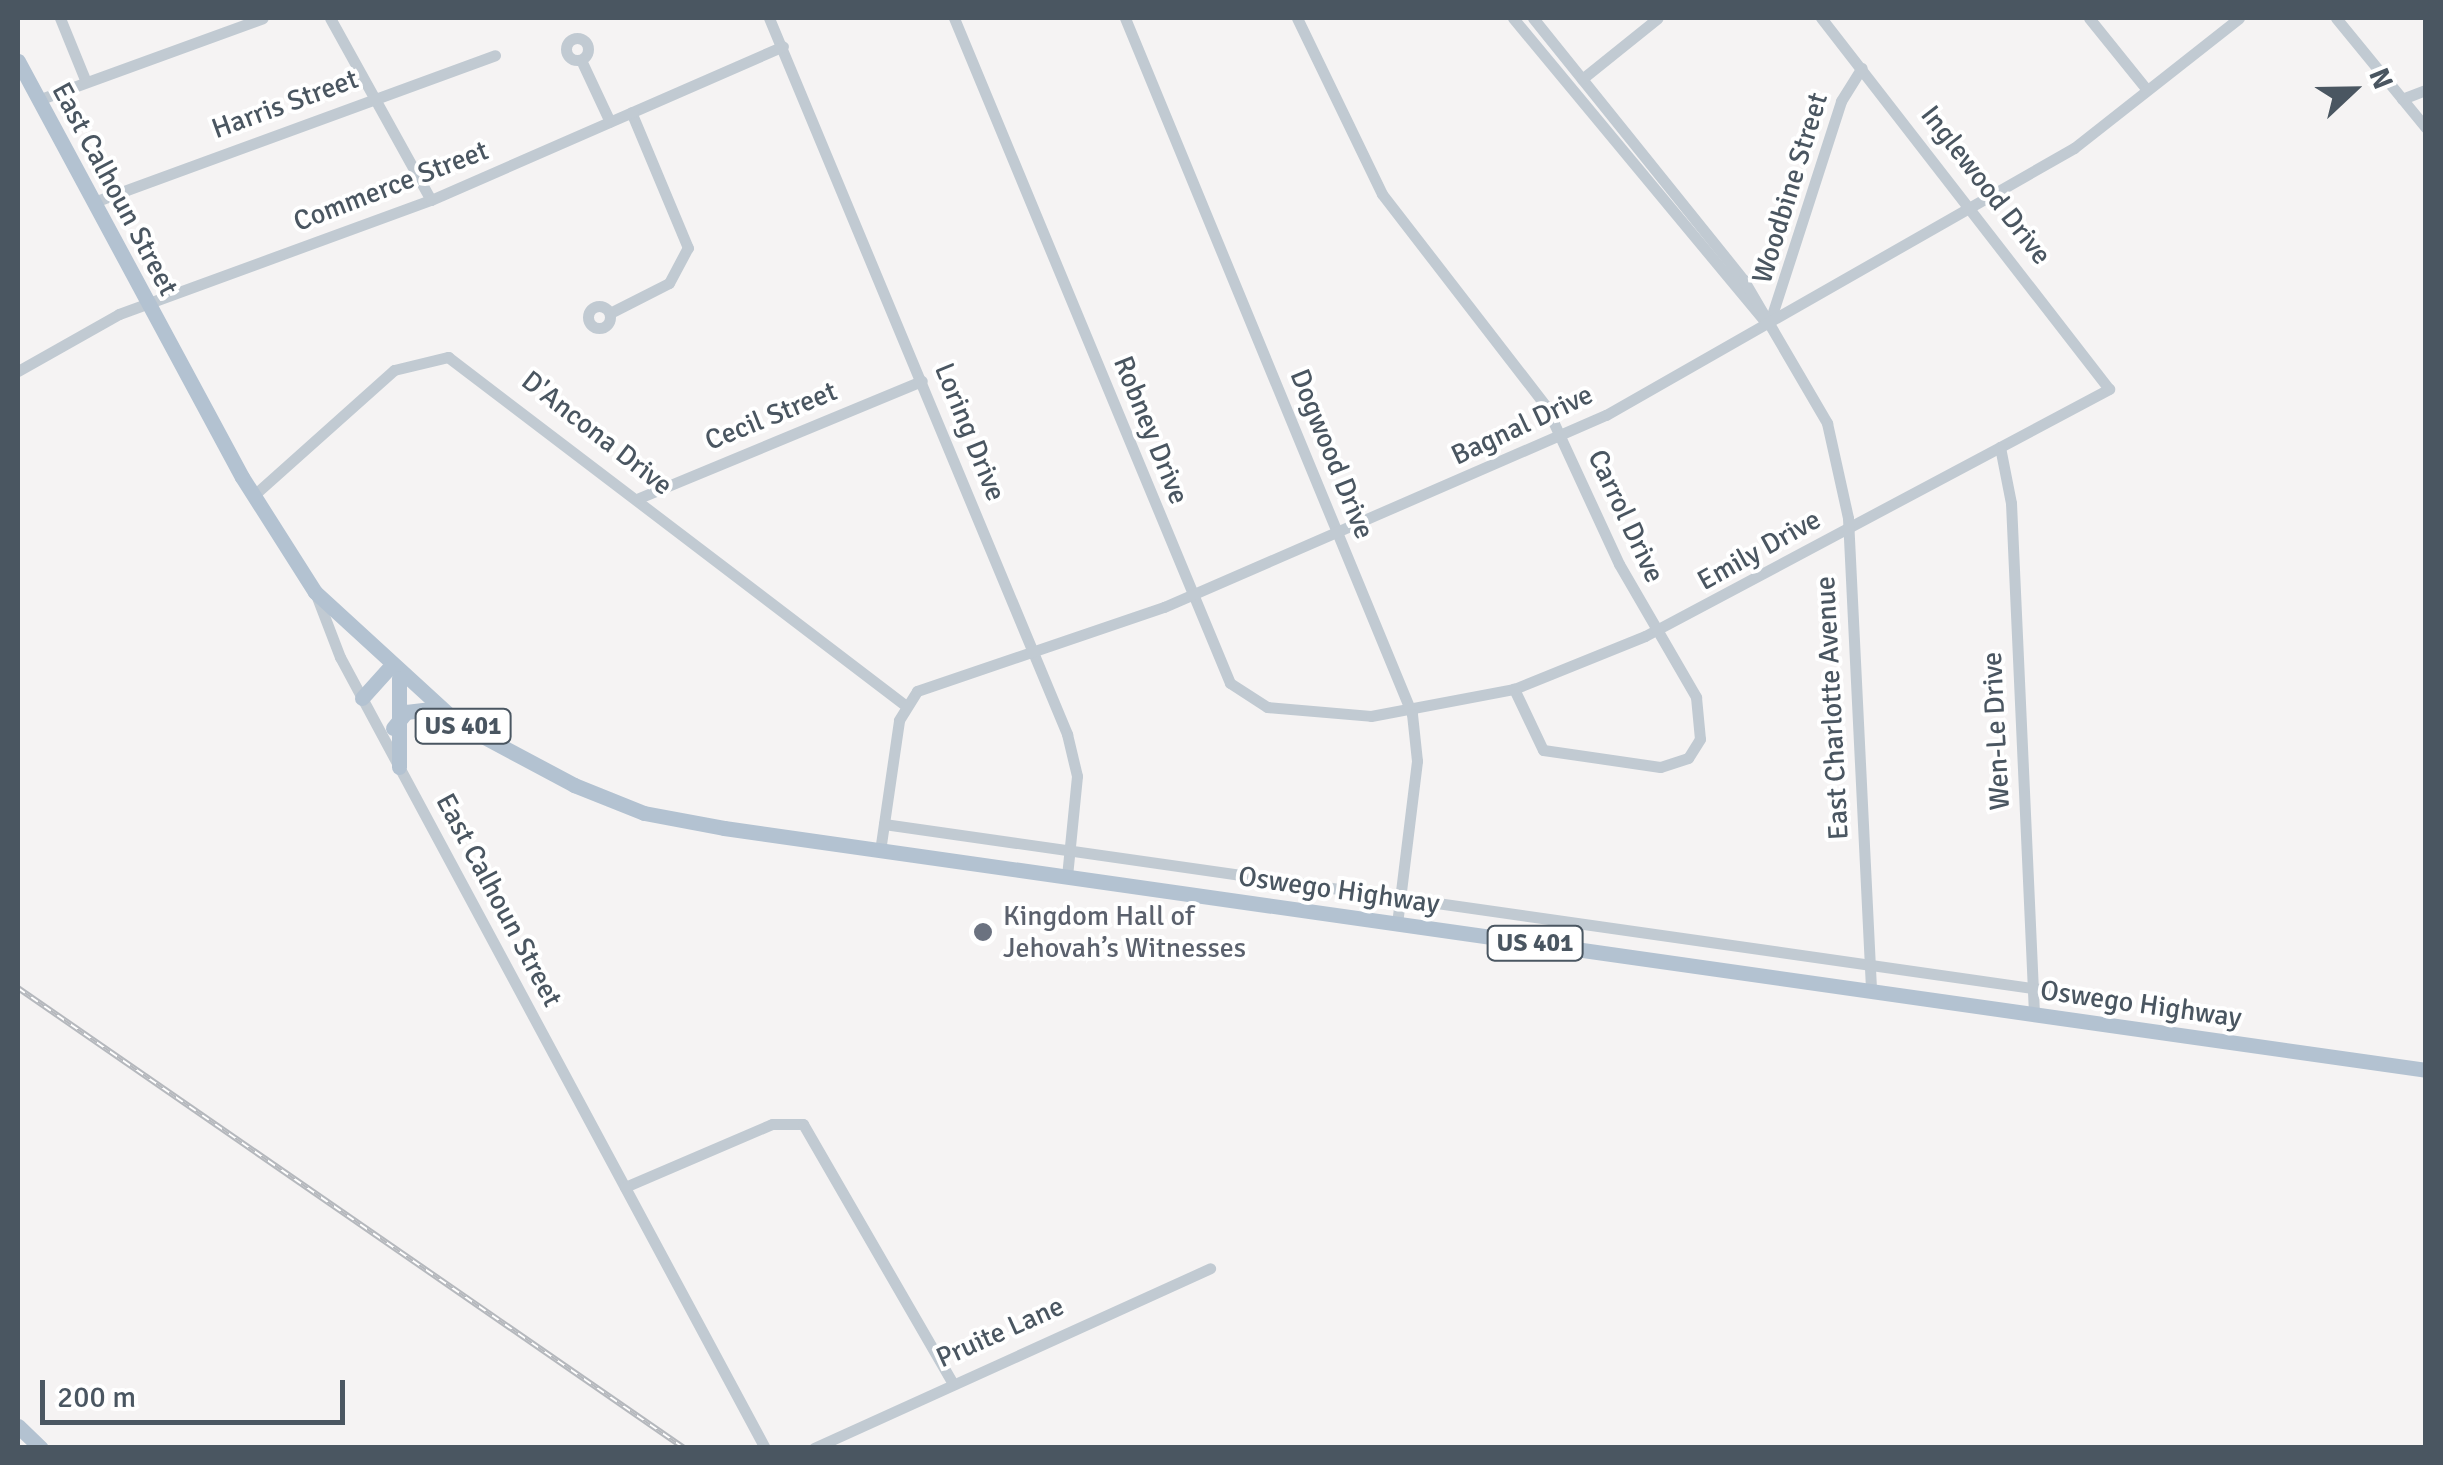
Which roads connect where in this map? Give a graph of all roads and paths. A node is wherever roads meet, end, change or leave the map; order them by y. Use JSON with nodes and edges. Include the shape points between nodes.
{"nodes":[{"id":1,"x":60,"y":18,"type":"edge"},
{"id":2,"x":263,"y":18,"type":"edge"},
{"id":3,"x":330,"y":18,"type":"edge"},
{"id":4,"x":769,"y":18,"type":"edge"},
{"id":5,"x":954,"y":18,"type":"edge"},
{"id":6,"x":1125,"y":18,"type":"edge"},
{"id":7,"x":1297,"y":18,"type":"edge"},
{"id":8,"x":1513,"y":18,"type":"edge"},
{"id":9,"x":1534,"y":18,"type":"edge"},
{"id":10,"x":1658,"y":18,"type":"edge"},
{"id":11,"x":1821,"y":18,"type":"edge"},
{"id":12,"x":2089,"y":18,"type":"edge"},
{"id":13,"x":2238,"y":18,"type":"edge"},
{"id":14,"x":2336,"y":18,"type":"edge"},
{"id":15,"x":784,"y":46,"type":"junction"},
{"id":16,"x":495,"y":56,"type":"dead end"},
{"id":17,"x":581,"y":60,"type":"dead end"},
{"id":18,"x":18,"y":62,"type":"edge"},
{"id":19,"x":1862,"y":68,"type":"junction"},
{"id":20,"x":1582,"y":78,"type":"junction"},
{"id":21,"x":86,"y":82,"type":"junction"},
{"id":22,"x":2147,"y":90,"type":"junction"},
{"id":23,"x":2426,"y":90,"type":"edge"},
{"id":24,"x":374,"y":99,"type":"junction"},
{"id":25,"x":2402,"y":99,"type":"junction"},
{"id":26,"x":38,"y":100,"type":"junction"},
{"id":27,"x":631,"y":112,"type":"junction"},
{"id":28,"x":610,"y":122,"type":"junction"},
{"id":29,"x":2426,"y":128,"type":"edge"},
{"id":30,"x":430,"y":200,"type":"junction"},
{"id":31,"x":94,"y":202,"type":"junction"},
{"id":32,"x":1971,"y":206,"type":"junction"},
{"id":33,"x":148,"y":303,"type":"junction"},
{"id":34,"x":610,"y":313,"type":"dead end"},
{"id":35,"x":1766,"y":322,"type":"junction"},
{"id":36,"x":18,"y":371,"type":"edge"},
{"id":37,"x":922,"y":381,"type":"junction"},
{"id":38,"x":2110,"y":385,"type":"joint"},
{"id":39,"x":1561,"y":436,"type":"junction"},
{"id":40,"x":2000,"y":448,"type":"junction"},
{"id":41,"x":253,"y":496,"type":"junction"},
{"id":42,"x":639,"y":498,"type":"junction"},
{"id":43,"x":1848,"y":530,"type":"junction"},
{"id":44,"x":1337,"y":533,"type":"junction"},
{"id":45,"x":315,"y":592,"type":"junction"},
{"id":46,"x":1192,"y":594,"type":"junction"},
{"id":47,"x":1656,"y":631,"type":"junction"},
{"id":48,"x":1033,"y":650,"type":"junction"},
{"id":49,"x":394,"y":673,"type":"junction"},
{"id":50,"x":1514,"y":688,"type":"junction"},
{"id":51,"x":362,"y":698,"type":"junction"},
{"id":52,"x":904,"y":706,"type":"junction"},
{"id":53,"x":438,"y":708,"type":"junction"},
{"id":54,"x":1412,"y":714,"type":"junction"},
{"id":55,"x":393,"y":728,"type":"junction"},
{"id":56,"x":399,"y":767,"type":"junction"},
{"id":57,"x":884,"y":824,"type":"junction"},
{"id":58,"x":1070,"y":850,"type":"junction"},
{"id":59,"x":880,"y":851,"type":"junction"},
{"id":60,"x":1067,"y":877,"type":"junction"},
{"id":61,"x":1400,"y":899,"type":"junction"},
{"id":62,"x":1397,"y":924,"type":"junction"},
{"id":63,"x":1870,"y":964,"type":"junction"},
{"id":64,"x":2033,"y":988,"type":"junction"},
{"id":65,"x":1871,"y":990,"type":"junction"},
{"id":66,"x":2102,"y":998,"type":"dead end"},
{"id":67,"x":2034,"y":1014,"type":"junction"},
{"id":68,"x":2426,"y":1070,"type":"edge"},
{"id":69,"x":626,"y":1187,"type":"junction"},
{"id":70,"x":1210,"y":1268,"type":"dead end"},
{"id":71,"x":951,"y":1380,"type":"junction"},
{"id":72,"x":18,"y":1426,"type":"edge"},
{"id":73,"x":41,"y":1448,"type":"edge"},
{"id":74,"x":764,"y":1448,"type":"edge"},
{"id":75,"x":814,"y":1448,"type":"edge"}],
"edges":[{"from":1,"to":21,"type":"street"},
{"from":2,"to":21,"type":"street"},
{"from":3,"to":24,"type":"street"},
{"from":4,"to":15,"type":"street","name":"Loring Drive"},
{"from":5,"to":46,"type":"street","name":"Robney Drive"},
{"from":6,"to":44,"type":"street","name":"Dogwood Drive"},
{"from":7,"to":39,"type":"street","name":"Carrol Drive","via":[[1375,183]]},
{"from":8,"to":35,"type":"street","name":"East Charlotte Avenue"},
{"from":9,"to":20,"type":"street","name":"East Charlotte Avenue"},
{"from":10,"to":20,"type":"street"},
{"from":11,"to":19,"type":"street","name":"Inglewood Drive"},
{"from":12,"to":22,"type":"street"},
{"from":13,"to":22,"type":"street","name":"Bagnal Drive"},
{"from":14,"to":25,"type":"street"},
{"from":15,"to":27,"type":"street","name":"Commerce Street"},
{"from":15,"to":37,"type":"street","name":"Loring Drive"},
{"from":16,"to":24,"type":"street","name":"Harris Street"},
{"from":17,"to":28,"type":"street"},
{"from":18,"to":26,"type":"main road","name":"East Calhoun Street","number":"US 401"},
{"from":19,"to":32,"type":"street","name":"Inglewood Drive"},
{"from":19,"to":35,"type":"street","name":"Woodbine Street","via":[[1841,101],[1783,299]]},
{"from":20,"to":35,"type":"street","name":"East Charlotte Avenue","via":[[1742,279]]},
{"from":21,"to":26,"type":"street"},
{"from":22,"to":32,"type":"street","name":"Bagnal Drive","via":[[2074,148]]},
{"from":23,"to":25,"type":"street"},
{"from":24,"to":30,"type":"street"},
{"from":24,"to":31,"type":"street","name":"Harris Street"},
{"from":25,"to":29,"type":"street"},
{"from":26,"to":31,"type":"main road","name":"East Calhoun Street","number":"US 401"},
{"from":27,"to":28,"type":"street","name":"Commerce Street"},
{"from":27,"to":34,"type":"street","via":[[688,248],[669,283]]},
{"from":28,"to":30,"type":"street","name":"Commerce Street"},
{"from":30,"to":33,"type":"street","name":"Commerce Street"},
{"from":31,"to":33,"type":"main road","name":"East Calhoun Street","number":"US 401"},
{"from":32,"to":35,"type":"street","name":"Bagnal Drive"},
{"from":32,"to":38,"type":"street","name":"Inglewood Drive"},
{"from":33,"to":36,"type":"street","name":"Commerce Street"},
{"from":33,"to":41,"type":"main road","name":"East Calhoun Street","number":"US 401"},
{"from":35,"to":39,"type":"street","name":"Bagnal Drive"},
{"from":35,"to":43,"type":"street","name":"East Charlotte Avenue","via":[[1827,423]]},
{"from":37,"to":42,"type":"street","name":"Cecil Street"},
{"from":37,"to":48,"type":"street","name":"Loring Drive"},
{"from":38,"to":40,"type":"street","name":"Emily Drive"},
{"from":39,"to":44,"type":"street","name":"Bagnal Drive"},
{"from":39,"to":47,"type":"street","name":"Carrol Drive"},
{"from":40,"to":43,"type":"street","name":"Emily Drive"},
{"from":40,"to":64,"type":"street","name":"Wen-Le Drive","via":[[2011,504]]},
{"from":41,"to":42,"type":"street","name":"D'Ancona Drive","via":[[394,370],[439,356],[478,372]]},
{"from":41,"to":45,"type":"main road","name":"East Calhoun Street","number":"US 401"},
{"from":42,"to":52,"type":"street","name":"D'Ancona Drive"},
{"from":43,"to":47,"type":"street","name":"Emily Drive"},
{"from":43,"to":63,"type":"street","name":"East Charlotte Avenue"},
{"from":44,"to":46,"type":"street","name":"Bagnal Drive"},
{"from":44,"to":54,"type":"street","name":"Dogwood Drive"},
{"from":45,"to":49,"type":"main road","name":"Oswego Highway","number":"US 401"},
{"from":45,"to":51,"type":"street","name":"East Calhoun Street"},
{"from":46,"to":48,"type":"street","name":"Bagnal Drive"},
{"from":46,"to":54,"type":"street","name":"Robney Drive","via":[[1230,684],[1250,702],[1328,715]]},
{"from":47,"to":50,"type":"street","name":"Emily Drive"},
{"from":47,"to":50,"type":"street","name":"Carrol Drive","via":[[1702,714],[1697,746],[1678,764],[1543,750]]},
{"from":48,"to":52,"type":"street","name":"Bagnal Drive","via":[[935,682]]},
{"from":48,"to":58,"type":"street","name":"Loring Drive","via":[[1074,756]]},
{"from":49,"to":51,"type":"main road"},
{"from":49,"to":53,"type":"main road","name":"Oswego Highway","number":"US 401"},
{"from":49,"to":55,"type":"main road"},
{"from":50,"to":54,"type":"street","name":"Emily Drive"},
{"from":51,"to":56,"type":"street","name":"East Calhoun Street"},
{"from":52,"to":57,"type":"street"},
{"from":53,"to":55,"type":"main road","via":[[406,712]]},
{"from":53,"to":59,"type":"main road","name":"Oswego Highway","number":"US 401","via":[[540,770],[644,813]]},
{"from":54,"to":61,"type":"street","name":"Dogwood Drive","via":[[1417,760]]},
{"from":55,"to":56,"type":"main road"},
{"from":56,"to":69,"type":"street","name":"East Calhoun Street"},
{"from":57,"to":58,"type":"street","name":"Oswego Highway"},
{"from":57,"to":59,"type":"street"},
{"from":58,"to":60,"type":"street","name":"Loring Drive"},
{"from":58,"to":61,"type":"street","name":"Oswego Highway"},
{"from":59,"to":60,"type":"main road","name":"Oswego Highway","number":"US 401"},
{"from":60,"to":62,"type":"main road","name":"Oswego Highway","number":"US 401"},
{"from":61,"to":62,"type":"street","name":"Dogwood Drive"},
{"from":61,"to":63,"type":"street","name":"Oswego Highway"},
{"from":62,"to":65,"type":"main road","name":"Oswego Highway","number":"US 401"},
{"from":63,"to":64,"type":"street","name":"Oswego Highway"},
{"from":63,"to":65,"type":"street","name":"East Charlotte Avenue"},
{"from":64,"to":66,"type":"street","name":"Oswego Highway"},
{"from":64,"to":67,"type":"street","name":"Wen-Le Drive"},
{"from":65,"to":67,"type":"main road","name":"Oswego Highway","number":"US 401"},
{"from":67,"to":68,"type":"main road","name":"Oswego Highway","number":"US 401"},
{"from":69,"to":71,"type":"street","via":[[772,1124],[803,1124]]},
{"from":69,"to":74,"type":"street","name":"East Calhoun Street"},
{"from":70,"to":71,"type":"street","name":"Pruite Lane"},
{"from":71,"to":75,"type":"street","name":"Pruite Lane"},
{"from":72,"to":73,"type":"main road"}]}
